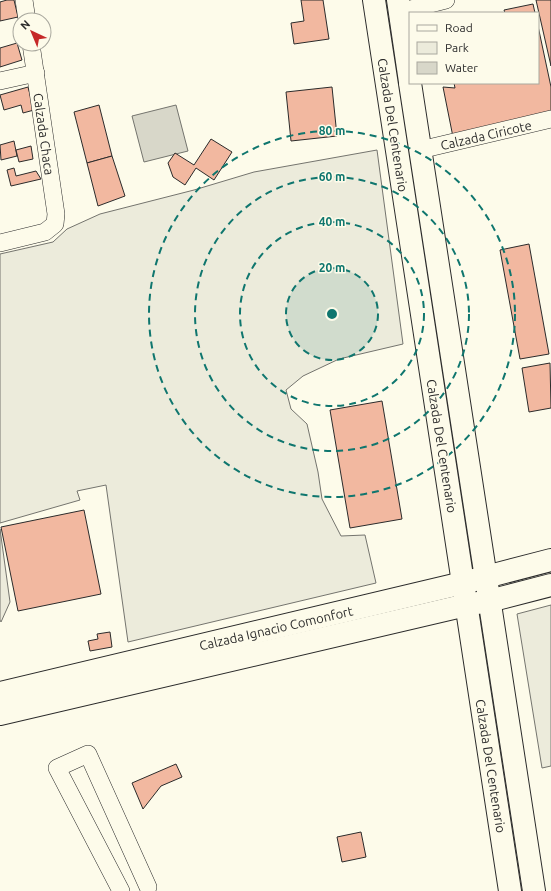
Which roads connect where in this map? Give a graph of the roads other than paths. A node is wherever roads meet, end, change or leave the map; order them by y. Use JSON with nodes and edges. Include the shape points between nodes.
{"nodes":[{"id":1,"x":24,"y":0,"type":"edge"},
{"id":2,"x":374,"y":0,"type":"edge"},
{"id":3,"x":446,"y":0,"type":"edge"},
{"id":4,"x":398,"y":6,"type":"edge"},
{"id":5,"x":26,"y":12,"type":"edge"},
{"id":6,"x":32,"y":52,"type":"edge"},
{"id":7,"x":36,"y":73,"type":"junction"},
{"id":8,"x":409,"y":76,"type":"edge"},
{"id":9,"x":0,"y":81,"type":"edge"},
{"id":10,"x":410,"y":84,"type":"edge"},
{"id":11,"x":551,"y":119,"type":"edge"},
{"id":12,"x":420,"y":150,"type":"junction"},
{"id":13,"x":0,"y":243,"type":"edge"},
{"id":14,"x":551,"y":560,"type":"edge"},
{"id":15,"x":486,"y":577,"type":"junction"},
{"id":16,"x":463,"y":584,"type":"junction"},
{"id":17,"x":551,"y":585,"type":"edge"},
{"id":18,"x":489,"y":601,"type":"junction"},
{"id":19,"x":466,"y":605,"type":"junction"},
{"id":20,"x":0,"y":693,"type":"edge"},
{"id":21,"x":0,"y":714,"type":"edge"},
{"id":22,"x":148,"y":887,"type":"dead end"},
{"id":23,"x":121,"y":891,"type":"edge"},
{"id":24,"x":510,"y":891,"type":"edge"},
{"id":25,"x":534,"y":891,"type":"edge"}],
"edges":[{"from":1,"to":5,"type":"street"},
{"from":2,"to":16,"type":"main road","name":"Calzada Del Centenario"},
{"from":3,"to":4,"type":"street"},
{"from":4,"to":8,"type":"main road","name":"Calzada Del Centenario"},
{"from":6,"to":7,"type":"street","name":"Calzada Chaca"},
{"from":7,"to":9,"type":"street"},
{"from":7,"to":13,"type":"street","name":"Calzada Chaca","via":[[56,214],[55,224],[45,232]]},
{"from":10,"to":12,"type":"main road","name":"Calzada Del Centenario"},
{"from":11,"to":12,"type":"street","name":"Calzada Ciricote"},
{"from":12,"to":15,"type":"main road","name":"Calzada Del Centenario"},
{"from":14,"to":15,"type":"main road","name":"Calzada Ignacio Comonfort"},
{"from":15,"to":16,"type":"main road","name":"Calzada Ignacio Comonfort"},
{"from":15,"to":18,"type":"main road","name":"Calzada Del Centenario"},
{"from":16,"to":19,"type":"main road","name":"Calzada Del Centenario"},
{"from":16,"to":20,"type":"main road","name":"Calzada Ignacio Comonfort"},
{"from":17,"to":18,"type":"main road","name":"Calzada Ignacio Comonfort"},
{"from":18,"to":19,"type":"main road","name":"Calzada Ignacio Comonfort"},
{"from":18,"to":25,"type":"main road","name":"Calzada Del Centenario"},
{"from":19,"to":21,"type":"main road","name":"Calzada Ignacio Comonfort"},
{"from":19,"to":24,"type":"main road","name":"Calzada Del Centenario"},
{"from":22,"to":23,"type":"street","via":[[88,754],[57,768]]}]}
